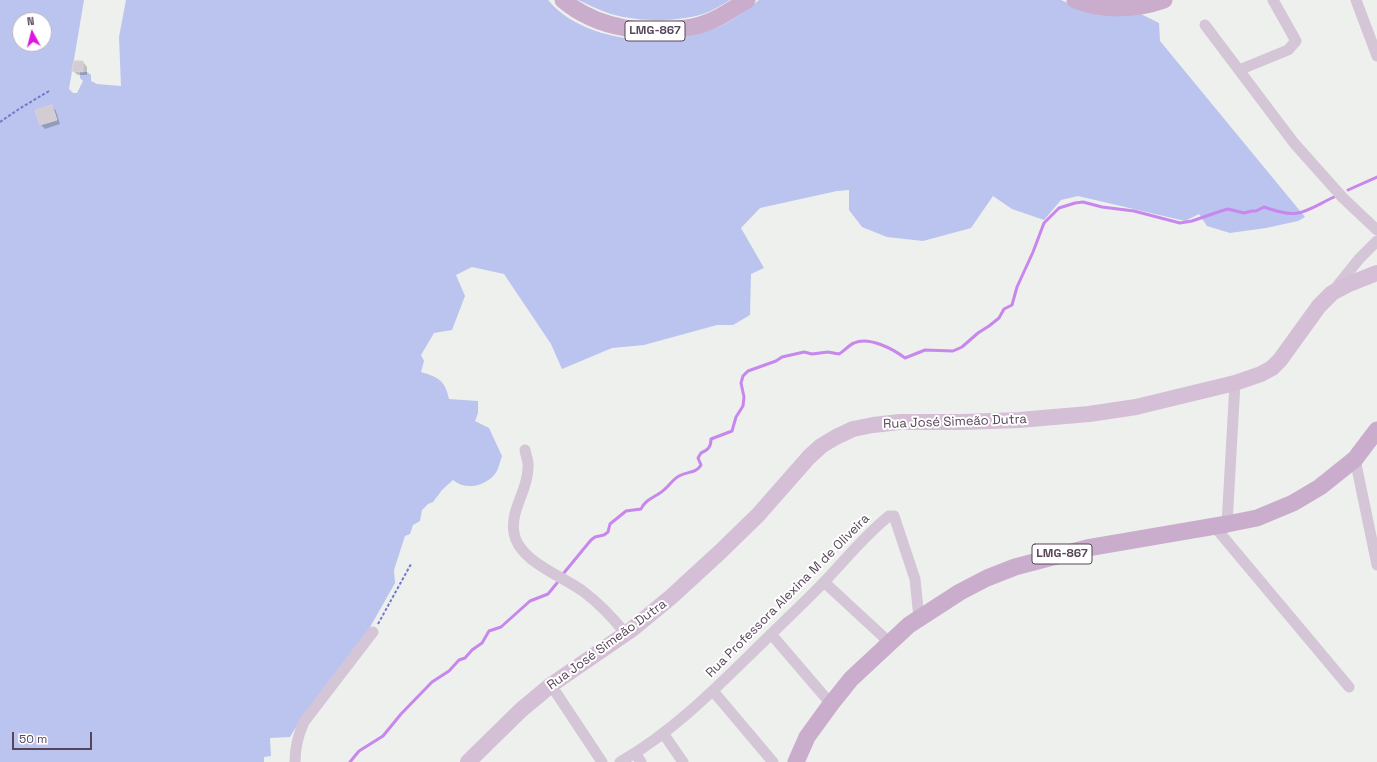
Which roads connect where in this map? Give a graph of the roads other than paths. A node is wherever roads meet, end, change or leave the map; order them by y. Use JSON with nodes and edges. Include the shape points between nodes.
{"nodes":[{"id":1,"x":563,"y":0,"type":"edge"},
{"id":2,"x":747,"y":0,"type":"edge"},
{"id":3,"x":1075,"y":0,"type":"edge"},
{"id":4,"x":1164,"y":0,"type":"edge"},
{"id":5,"x":1273,"y":0,"type":"edge"},
{"id":6,"x":1356,"y":0,"type":"edge"},
{"id":7,"x":1205,"y":26,"type":"dead end"},
{"id":8,"x":1377,"y":56,"type":"edge"},
{"id":9,"x":1239,"y":70,"type":"junction"},
{"id":10,"x":1377,"y":230,"type":"edge"},
{"id":11,"x":1377,"y":241,"type":"edge"},
{"id":12,"x":1377,"y":273,"type":"edge"},
{"id":13,"x":1326,"y":299,"type":"junction"},
{"id":14,"x":1235,"y":384,"type":"junction"},
{"id":15,"x":1377,"y":430,"type":"edge"},
{"id":16,"x":525,"y":450,"type":"dead end"},
{"id":17,"x":1355,"y":459,"type":"junction"},
{"id":18,"x":1220,"y":525,"type":"junction"},
{"id":19,"x":1377,"y":565,"type":"edge"},
{"id":20,"x":824,"y":582,"type":"junction"},
{"id":21,"x":919,"y":618,"type":"junction"},
{"id":22,"x":373,"y":632,"type":"road end"},
{"id":23,"x":626,"y":634,"type":"junction"},
{"id":24,"x":771,"y":634,"type":"junction"},
{"id":25,"x":889,"y":642,"type":"junction"},
{"id":26,"x":550,"y":685,"type":"junction"},
{"id":27,"x":1349,"y":687,"type":"dead end"},
{"id":28,"x":713,"y":691,"type":"junction"},
{"id":29,"x":830,"y":704,"type":"junction"},
{"id":30,"x":663,"y":733,"type":"junction"},
{"id":31,"x":638,"y":758,"type":"edge"},
{"id":32,"x":295,"y":762,"type":"edge"},
{"id":33,"x":468,"y":762,"type":"edge"},
{"id":34,"x":602,"y":762,"type":"edge"},
{"id":35,"x":620,"y":762,"type":"edge"},
{"id":36,"x":683,"y":762,"type":"edge"},
{"id":37,"x":773,"y":762,"type":"edge"},
{"id":38,"x":796,"y":762,"type":"edge"}],
"edges":[{"from":1,"to":2,"type":"main road","number":"LMG-867","via":[[579,12],[606,24],[652,31],[693,27],[731,11]]},
{"from":3,"to":4,"type":"main road","via":[[1109,8],[1132,7]]},
{"from":5,"to":9,"type":"street","via":[[1296,41],[1288,50]]},
{"from":6,"to":8,"type":"street"},
{"from":7,"to":9,"type":"street"},
{"from":9,"to":10,"type":"street","via":[[1294,143],[1343,198]]},
{"from":11,"to":13,"type":"street"},
{"from":12,"to":13,"type":"main road","name":"Rua José Simeão Dutra","via":[[1349,284]]},
{"from":13,"to":14,"type":"main road","name":"Rua José Simeão Dutra","via":[[1272,368]]},
{"from":14,"to":18,"type":"street"},
{"from":14,"to":23,"type":"main road","name":"Rua José Simeão Dutra","via":[[1136,407],[1088,414],[1019,420],[900,422],[853,429],[826,443],[809,457],[774,498],[720,552]]},
{"from":15,"to":17,"type":"main road","number":"LMG-867"},
{"from":16,"to":23,"type":"street","via":[[529,466],[528,477],[514,512],[513,524],[517,544],[532,560],[568,581],[596,602]]},
{"from":17,"to":18,"type":"main road","number":"LMG-867","via":[[1320,487],[1293,503],[1257,518]]},
{"from":17,"to":19,"type":"street"},
{"from":18,"to":21,"type":"main road","number":"LMG-867","via":[[1087,548],[1015,567],[960,592]]},
{"from":18,"to":27,"type":"street"},
{"from":20,"to":21,"type":"street","name":"Rua Professora Alexina M de Oliveira","via":[[874,528],[888,516],[894,516],[915,579]]},
{"from":20,"to":24,"type":"street","name":"Rua Professora Alexina M de Oliveira"},
{"from":20,"to":25,"type":"street"},
{"from":21,"to":25,"type":"main road","number":"LMG-867"},
{"from":22,"to":32,"type":"street","via":[[304,722],[299,732]]},
{"from":23,"to":26,"type":"main road","name":"Rua José Simeão Dutra"},
{"from":24,"to":28,"type":"street","name":"Rua Professora Alexina M de Oliveira"},
{"from":24,"to":29,"type":"street"},
{"from":25,"to":29,"type":"main road","number":"LMG-867"},
{"from":26,"to":33,"type":"main road","name":"Rua José Simeão Dutra"},
{"from":26,"to":34,"type":"street"},
{"from":28,"to":30,"type":"street","name":"Rua Professora Alexina M de Oliveira"},
{"from":28,"to":37,"type":"street"},
{"from":29,"to":38,"type":"main road","number":"LMG-867","via":[[807,737]]},
{"from":30,"to":31,"type":"street","name":"Rua Professora Alexina M de Oliveira"},
{"from":30,"to":36,"type":"street"},
{"from":31,"to":35,"type":"street","name":"Rua Professora Alexina M de Oliveira"}]}
